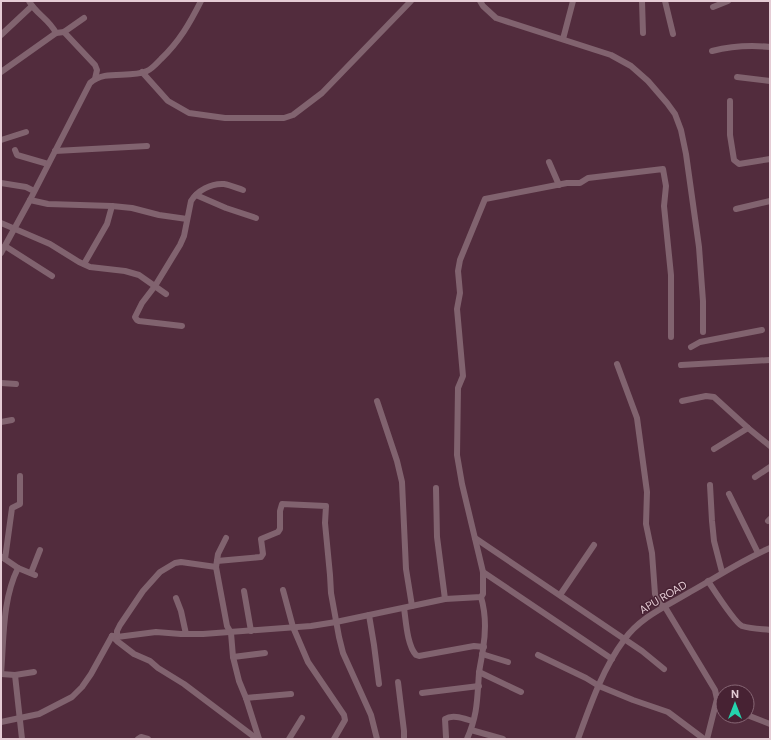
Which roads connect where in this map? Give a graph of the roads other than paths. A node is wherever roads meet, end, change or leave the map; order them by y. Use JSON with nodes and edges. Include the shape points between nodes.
{"nodes":[{"id":1,"x":201,"y":1,"type":"edge"},
{"id":2,"x":411,"y":1,"type":"edge"},
{"id":3,"x":480,"y":1,"type":"edge"},
{"id":4,"x":573,"y":1,"type":"edge"},
{"id":5,"x":642,"y":1,"type":"edge"},
{"id":6,"x":665,"y":1,"type":"edge"},
{"id":7,"x":728,"y":1,"type":"edge"},
{"id":8,"x":31,"y":4,"type":"edge"},
{"id":9,"x":713,"y":7,"type":"dead end"},
{"id":10,"x":84,"y":18,"type":"dead end"},
{"id":11,"x":56,"y":32,"type":"junction"},
{"id":12,"x":64,"y":32,"type":"junction"},
{"id":13,"x":643,"y":33,"type":"dead end"},
{"id":14,"x":673,"y":34,"type":"dead end"},
{"id":15,"x":1,"y":35,"type":"edge"},
{"id":16,"x":562,"y":39,"type":"junction"},
{"id":17,"x":770,"y":47,"type":"edge"},
{"id":18,"x":712,"y":51,"type":"dead end"},
{"id":19,"x":1,"y":72,"type":"edge"},
{"id":20,"x":142,"y":72,"type":"junction"},
{"id":21,"x":737,"y":77,"type":"dead end"},
{"id":22,"x":95,"y":80,"type":"junction"},
{"id":23,"x":770,"y":80,"type":"edge"},
{"id":24,"x":730,"y":101,"type":"dead end"},
{"id":25,"x":26,"y":132,"type":"dead end"},
{"id":26,"x":1,"y":140,"type":"edge"},
{"id":27,"x":147,"y":146,"type":"dead end"},
{"id":28,"x":14,"y":150,"type":"dead end"},
{"id":29,"x":55,"y":151,"type":"junction"},
{"id":30,"x":770,"y":159,"type":"edge"},
{"id":31,"x":549,"y":162,"type":"dead end"},
{"id":32,"x":48,"y":164,"type":"junction"},
{"id":33,"x":1,"y":183,"type":"edge"},
{"id":34,"x":559,"y":185,"type":"junction"},
{"id":35,"x":243,"y":190,"type":"dead end"},
{"id":36,"x":34,"y":191,"type":"junction"},
{"id":37,"x":196,"y":195,"type":"junction"},
{"id":38,"x":30,"y":200,"type":"junction"},
{"id":39,"x":770,"y":201,"type":"edge"},
{"id":40,"x":112,"y":206,"type":"junction"},
{"id":41,"x":736,"y":209,"type":"dead end"},
{"id":42,"x":256,"y":218,"type":"dead end"},
{"id":43,"x":187,"y":219,"type":"junction"},
{"id":44,"x":1,"y":223,"type":"edge"},
{"id":45,"x":15,"y":229,"type":"junction"},
{"id":46,"x":5,"y":246,"type":"junction"},
{"id":47,"x":1,"y":254,"type":"edge"},
{"id":48,"x":84,"y":264,"type":"junction"},
{"id":49,"x":52,"y":276,"type":"dead end"},
{"id":50,"x":155,"y":286,"type":"junction"},
{"id":51,"x":166,"y":294,"type":"dead end"},
{"id":52,"x":182,"y":326,"type":"dead end"},
{"id":53,"x":762,"y":330,"type":"dead end"},
{"id":54,"x":704,"y":332,"type":"dead end"},
{"id":55,"x":671,"y":338,"type":"dead end"},
{"id":56,"x":691,"y":347,"type":"dead end"},
{"id":57,"x":770,"y":360,"type":"edge"},
{"id":58,"x":618,"y":364,"type":"dead end"},
{"id":59,"x":682,"y":365,"type":"dead end"},
{"id":60,"x":1,"y":383,"type":"edge"},
{"id":61,"x":16,"y":384,"type":"dead end"},
{"id":62,"x":377,"y":401,"type":"dead end"},
{"id":63,"x":682,"y":401,"type":"dead end"},
{"id":64,"x":12,"y":420,"type":"dead end"},
{"id":65,"x":1,"y":422,"type":"edge"},
{"id":66,"x":748,"y":428,"type":"junction"},
{"id":67,"x":770,"y":446,"type":"edge"},
{"id":68,"x":714,"y":449,"type":"dead end"},
{"id":69,"x":770,"y":467,"type":"edge"},
{"id":70,"x":20,"y":476,"type":"dead end"},
{"id":71,"x":754,"y":477,"type":"dead end"},
{"id":72,"x":710,"y":485,"type":"dead end"},
{"id":73,"x":436,"y":488,"type":"dead end"},
{"id":74,"x":729,"y":494,"type":"dead end"},
{"id":75,"x":226,"y":538,"type":"dead end"},
{"id":76,"x":475,"y":538,"type":"junction"},
{"id":77,"x":594,"y":545,"type":"dead end"},
{"id":78,"x":770,"y":548,"type":"edge"},
{"id":79,"x":40,"y":550,"type":"dead end"},
{"id":80,"x":758,"y":553,"type":"junction"},
{"id":81,"x":3,"y":558,"type":"edge"},
{"id":82,"x":216,"y":564,"type":"junction"},
{"id":83,"x":18,"y":568,"type":"junction"},
{"id":84,"x":483,"y":572,"type":"junction"},
{"id":85,"x":722,"y":572,"type":"junction"},
{"id":86,"x":708,"y":582,"type":"junction"},
{"id":87,"x":283,"y":590,"type":"dead end"},
{"id":88,"x":244,"y":591,"type":"dead end"},
{"id":89,"x":560,"y":595,"type":"junction"},
{"id":90,"x":481,"y":597,"type":"junction"},
{"id":91,"x":176,"y":598,"type":"dead end"},
{"id":92,"x":445,"y":599,"type":"junction"},
{"id":93,"x":4,"y":606,"type":"edge"},
{"id":94,"x":412,"y":606,"type":"junction"},
{"id":95,"x":665,"y":607,"type":"junction"},
{"id":96,"x":404,"y":608,"type":"junction"},
{"id":97,"x":369,"y":615,"type":"junction"},
{"id":98,"x":336,"y":622,"type":"junction"},
{"id":99,"x":293,"y":627,"type":"junction"},
{"id":100,"x":770,"y":630,"type":"edge"},
{"id":101,"x":251,"y":631,"type":"junction"},
{"id":102,"x":231,"y":633,"type":"junction"},
{"id":103,"x":186,"y":634,"type":"junction"},
{"id":104,"x":115,"y":637,"type":"junction"},
{"id":105,"x":624,"y":639,"type":"junction"},
{"id":106,"x":484,"y":647,"type":"junction"},
{"id":107,"x":265,"y":653,"type":"dead end"},
{"id":108,"x":482,"y":654,"type":"junction"},
{"id":109,"x":538,"y":655,"type":"dead end"},
{"id":110,"x":233,"y":657,"type":"junction"},
{"id":111,"x":612,"y":659,"type":"junction"},
{"id":112,"x":508,"y":662,"type":"dead end"},
{"id":113,"x":664,"y":669,"type":"dead end"},
{"id":114,"x":34,"y":672,"type":"dead end"},
{"id":115,"x":479,"y":672,"type":"junction"},
{"id":116,"x":1,"y":674,"type":"edge"},
{"id":117,"x":15,"y":675,"type":"junction"},
{"id":118,"x":398,"y":682,"type":"dead end"},
{"id":119,"x":379,"y":684,"type":"dead end"},
{"id":120,"x":479,"y":686,"type":"junction"},
{"id":121,"x":599,"y":686,"type":"junction"},
{"id":122,"x":715,"y":690,"type":"edge"},
{"id":123,"x":521,"y":692,"type":"dead end"},
{"id":124,"x":422,"y":693,"type":"dead end"},
{"id":125,"x":291,"y":694,"type":"dead end"},
{"id":126,"x":246,"y":698,"type":"junction"},
{"id":127,"x":715,"y":704,"type":"edge"},
{"id":128,"x":20,"y":717,"type":"junction"},
{"id":129,"x":302,"y":718,"type":"dead end"},
{"id":130,"x":755,"y":718,"type":"edge"},
{"id":131,"x":474,"y":721,"type":"junction"},
{"id":132,"x":1,"y":722,"type":"edge"},
{"id":133,"x":770,"y":724,"type":"edge"},
{"id":134,"x":471,"y":730,"type":"junction"},
{"id":135,"x":446,"y":737,"type":"dead end"},
{"id":136,"x":22,"y":739,"type":"edge"},
{"id":137,"x":138,"y":739,"type":"edge"},
{"id":138,"x":148,"y":739,"type":"edge"},
{"id":139,"x":258,"y":739,"type":"edge"},
{"id":140,"x":289,"y":739,"type":"edge"},
{"id":141,"x":334,"y":739,"type":"edge"},
{"id":142,"x":377,"y":739,"type":"edge"},
{"id":143,"x":404,"y":739,"type":"edge"},
{"id":144,"x":467,"y":739,"type":"edge"},
{"id":145,"x":503,"y":739,"type":"edge"},
{"id":146,"x":578,"y":739,"type":"edge"},
{"id":147,"x":706,"y":739,"type":"edge"}],
"edges":[{"from":1,"to":20,"type":"street","via":[[171,50],[157,64]]},
{"from":2,"to":20,"type":"street","via":[[322,93],[293,115],[284,118],[225,118],[189,113],[168,101]]},
{"from":3,"to":16,"type":"street","via":[[496,18]]},
{"from":4,"to":16,"type":"street"},
{"from":5,"to":13,"type":"street"},
{"from":6,"to":14,"type":"street"},
{"from":7,"to":9,"type":"street"},
{"from":8,"to":11,"type":"street"},
{"from":8,"to":15,"type":"street"},
{"from":10,"to":12,"type":"street"},
{"from":11,"to":12,"type":"street"},
{"from":11,"to":19,"type":"street"},
{"from":12,"to":22,"type":"street","via":[[95,65]]},
{"from":16,"to":54,"type":"street","via":[[611,55],[631,66],[648,81],[675,114],[686,154],[698,239]]},
{"from":17,"to":18,"type":"street","via":[[746,46]]},
{"from":20,"to":22,"type":"street","via":[[104,76]]},
{"from":21,"to":23,"type":"street"},
{"from":22,"to":29,"type":"street","via":[[90,83]]},
{"from":24,"to":30,"type":"street","via":[[730,136],[734,160],[739,164]]},
{"from":25,"to":26,"type":"street"},
{"from":27,"to":29,"type":"street"},
{"from":28,"to":32,"type":"street","via":[[17,155]]},
{"from":29,"to":32,"type":"street"},
{"from":31,"to":34,"type":"street"},
{"from":32,"to":36,"type":"street"},
{"from":33,"to":36,"type":"street","via":[[26,187]]},
{"from":34,"to":55,"type":"street","via":[[580,183],[588,178],[662,169],[666,186],[664,206],[670,275]]},
{"from":34,"to":76,"type":"street","via":[[485,199],[460,260],[460,294],[457,309],[463,376],[458,388],[457,455]]},
{"from":35,"to":37,"type":"street","via":[[223,184],[210,187]]},
{"from":36,"to":38,"type":"street"},
{"from":37,"to":42,"type":"street"},
{"from":37,"to":43,"type":"street","via":[[191,201]]},
{"from":38,"to":40,"type":"street","via":[[48,204]]},
{"from":38,"to":45,"type":"street"},
{"from":39,"to":41,"type":"street"},
{"from":40,"to":43,"type":"street"},
{"from":40,"to":48,"type":"street","via":[[107,224]]},
{"from":43,"to":50,"type":"street","via":[[180,245]]},
{"from":44,"to":45,"type":"street"},
{"from":45,"to":46,"type":"street"},
{"from":45,"to":48,"type":"street","via":[[61,250]]},
{"from":46,"to":47,"type":"street"},
{"from":46,"to":49,"type":"street"},
{"from":48,"to":50,"type":"street","via":[[132,272]]},
{"from":50,"to":51,"type":"street"},
{"from":50,"to":52,"type":"street","via":[[142,303],[136,320]]},
{"from":53,"to":56,"type":"street","via":[[700,342]]},
{"from":57,"to":59,"type":"street"},
{"from":58,"to":95,"type":"street","via":[[637,418],[647,492],[646,524],[652,553],[655,594]]},
{"from":60,"to":61,"type":"street"},
{"from":62,"to":94,"type":"street","via":[[402,482],[406,569]]},
{"from":63,"to":66,"type":"street","via":[[714,397]]},
{"from":64,"to":65,"type":"street"},
{"from":66,"to":67,"type":"street"},
{"from":66,"to":68,"type":"street"},
{"from":69,"to":71,"type":"street"},
{"from":70,"to":81,"type":"street","via":[[20,504],[12,508]]},
{"from":72,"to":85,"type":"street","via":[[714,541]]},
{"from":73,"to":92,"type":"street","via":[[436,537]]},
{"from":74,"to":80,"type":"street"},
{"from":75,"to":82,"type":"street"},
{"from":76,"to":84,"type":"street"},
{"from":76,"to":89,"type":"street"},
{"from":77,"to":89,"type":"street"},
{"from":78,"to":80,"type":"street","name":"APU ROAD"},
{"from":79,"to":83,"type":"street","via":[[33,574]]},
{"from":80,"to":85,"type":"street","name":"APU ROAD"},
{"from":81,"to":83,"type":"street"},
{"from":82,"to":98,"type":"street","via":[[261,557],[261,539],[280,529],[282,504],[326,506],[330,593]]},
{"from":82,"to":102,"type":"street","via":[[227,626]]},
{"from":82,"to":104,"type":"street","via":[[181,562],[160,572],[143,591]]},
{"from":83,"to":93,"type":"street"},
{"from":84,"to":90,"type":"street"},
{"from":84,"to":111,"type":"street"},
{"from":85,"to":86,"type":"street","name":"APU ROAD"},
{"from":86,"to":95,"type":"street","name":"APU ROAD"},
{"from":86,"to":100,"type":"street","via":[[740,626]]},
{"from":87,"to":99,"type":"street"},
{"from":88,"to":101,"type":"street"},
{"from":89,"to":105,"type":"street"},
{"from":90,"to":92,"type":"street"},
{"from":90,"to":106,"type":"street","via":[[485,619]]},
{"from":91,"to":103,"type":"street"},
{"from":92,"to":94,"type":"street"},
{"from":93,"to":116,"type":"street"},
{"from":94,"to":96,"type":"street"},
{"from":95,"to":105,"type":"street","name":"APU ROAD","via":[[640,623]]},
{"from":95,"to":122,"type":"street"},
{"from":96,"to":97,"type":"street"},
{"from":96,"to":106,"type":"street","via":[[410,642],[416,656]]},
{"from":97,"to":98,"type":"street"},
{"from":97,"to":119,"type":"street"},
{"from":98,"to":99,"type":"street"},
{"from":98,"to":142,"type":"street","via":[[343,653],[371,715]]},
{"from":99,"to":101,"type":"street"},
{"from":99,"to":141,"type":"street","via":[[308,662],[344,715],[345,720]]},
{"from":101,"to":102,"type":"street"},
{"from":102,"to":103,"type":"street"},
{"from":102,"to":110,"type":"street"},
{"from":103,"to":104,"type":"street","via":[[156,632]]},
{"from":104,"to":128,"type":"street","via":[[82,687],[72,697],[40,714]]},
{"from":104,"to":139,"type":"street","via":[[116,641],[134,654],[150,661],[184,684]]},
{"from":105,"to":111,"type":"street","name":"APU ROAD"},
{"from":105,"to":113,"type":"street"},
{"from":106,"to":108,"type":"street"},
{"from":107,"to":110,"type":"street"},
{"from":108,"to":112,"type":"street"},
{"from":108,"to":115,"type":"street"},
{"from":109,"to":121,"type":"street"},
{"from":110,"to":126,"type":"street"},
{"from":111,"to":121,"type":"street","name":"APU ROAD"},
{"from":114,"to":117,"type":"street"},
{"from":115,"to":120,"type":"street"},
{"from":115,"to":123,"type":"street"},
{"from":116,"to":117,"type":"street"},
{"from":117,"to":128,"type":"street"},
{"from":118,"to":143,"type":"street"},
{"from":120,"to":124,"type":"street"},
{"from":120,"to":131,"type":"street"},
{"from":121,"to":146,"type":"street","name":"APU ROAD"},
{"from":121,"to":147,"type":"street","via":[[668,712]]},
{"from":125,"to":126,"type":"street"},
{"from":126,"to":139,"type":"street"},
{"from":127,"to":147,"type":"street"},
{"from":128,"to":132,"type":"street"},
{"from":128,"to":136,"type":"street"},
{"from":129,"to":140,"type":"street"},
{"from":130,"to":133,"type":"street"},
{"from":131,"to":134,"type":"street"},
{"from":131,"to":135,"type":"street","via":[[448,717],[445,719]]},
{"from":134,"to":144,"type":"street"},
{"from":134,"to":145,"type":"street"},
{"from":137,"to":138,"type":"street"}]}
